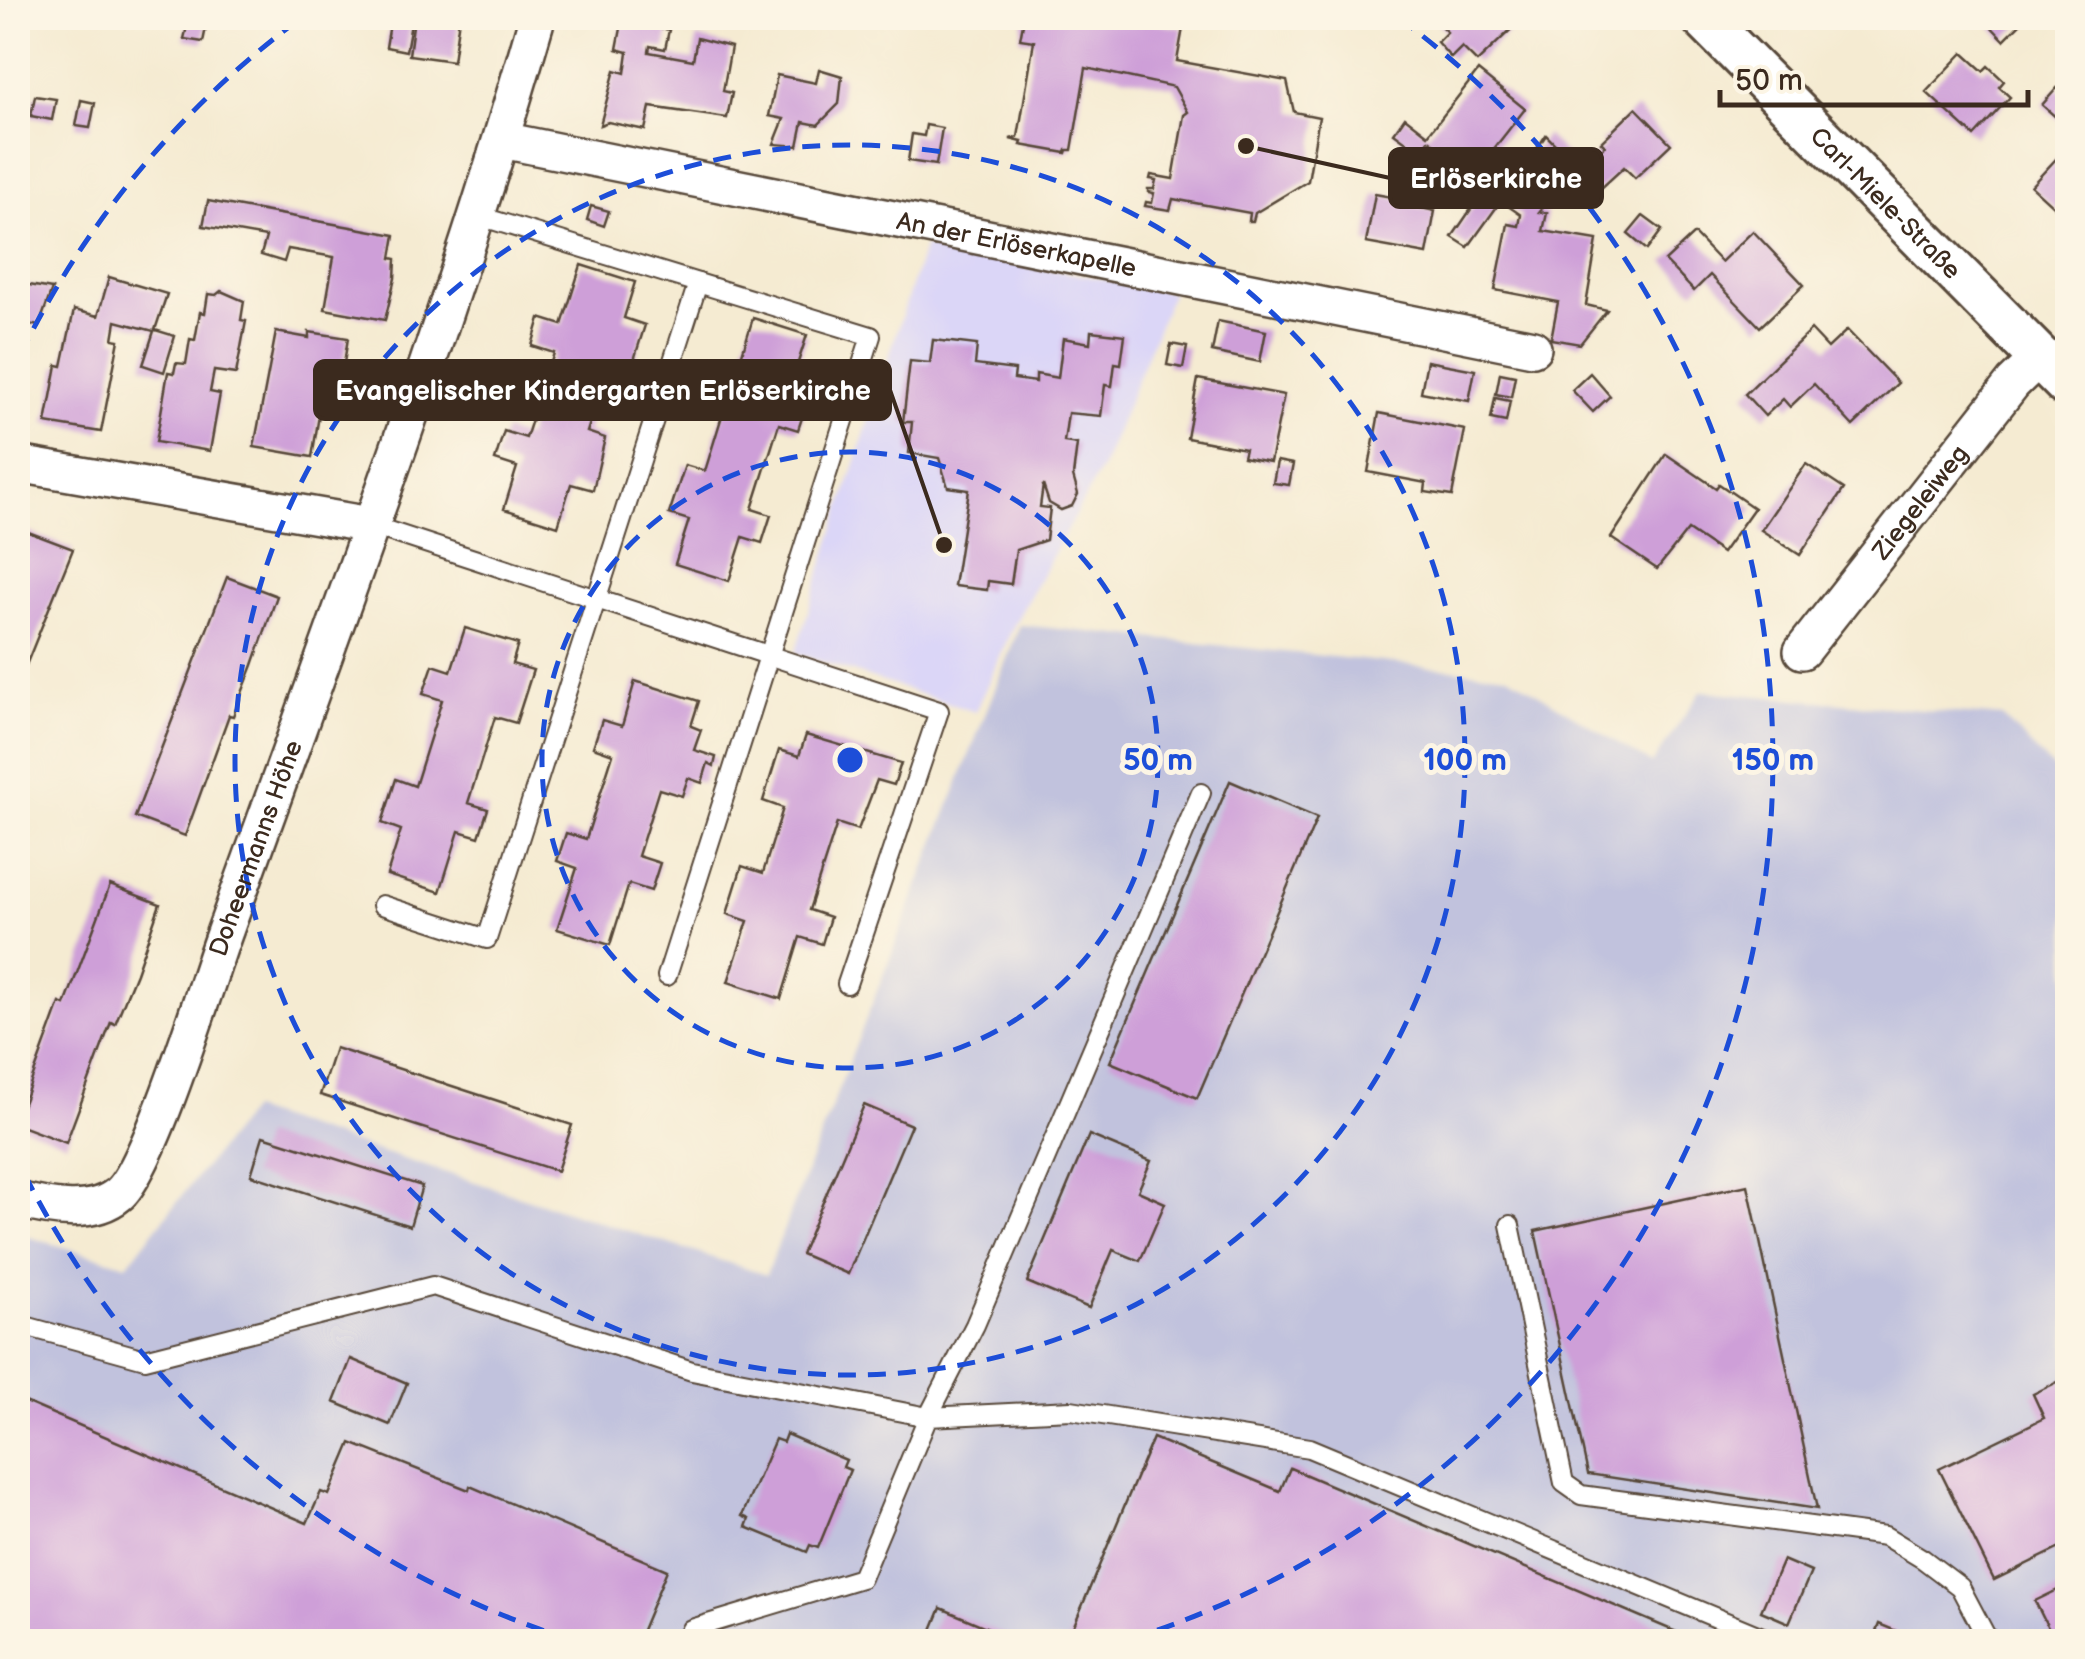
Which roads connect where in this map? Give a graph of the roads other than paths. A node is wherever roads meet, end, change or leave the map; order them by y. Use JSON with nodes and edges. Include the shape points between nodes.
{"nodes":[{"id":1,"x":537,"y":18,"type":"edge"},
{"id":2,"x":1703,"y":18,"type":"edge"},
{"id":3,"x":502,"y":140,"type":"junction"},
{"id":4,"x":476,"y":216,"type":"junction"},
{"id":5,"x":698,"y":283,"type":"junction"},
{"id":6,"x":1533,"y":348,"type":"dead end"},
{"id":7,"x":2059,"y":373,"type":"edge"},
{"id":8,"x":18,"y":464,"type":"edge"},
{"id":9,"x":370,"y":525,"type":"junction"},
{"id":10,"x":598,"y":599,"type":"junction"},
{"id":11,"x":1802,"y":651,"type":"dead end"},
{"id":12,"x":768,"y":654,"type":"junction"},
{"id":13,"x":1201,"y":792,"type":"dead end"},
{"id":14,"x":382,"y":905,"type":"dead end"},
{"id":15,"x":667,"y":976,"type":"dead end"},
{"id":16,"x":847,"y":984,"type":"dead end"},
{"id":17,"x":18,"y":1200,"type":"edge"},
{"id":18,"x":1510,"y":1225,"type":"dead end"},
{"id":19,"x":18,"y":1324,"type":"edge"},
{"id":20,"x":928,"y":1416,"type":"junction"},
{"id":21,"x":685,"y":1642,"type":"edge"},
{"id":22,"x":1774,"y":1642,"type":"edge"},
{"id":23,"x":1989,"y":1642,"type":"edge"}],
"edges":[{"from":1,"to":3,"type":"street","name":"Doheermanns Höhe"},
{"from":2,"to":7,"type":"street","name":"Carl-Miele-Straße"},
{"from":3,"to":4,"type":"street","name":"Doheermanns Höhe"},
{"from":3,"to":6,"type":"street","name":"An der Erlöserkapelle"},
{"from":4,"to":5,"type":"lane"},
{"from":4,"to":9,"type":"street","name":"Doheermanns Höhe"},
{"from":5,"to":10,"type":"lane"},
{"from":5,"to":12,"type":"lane","via":[[871,336]]},
{"from":7,"to":11,"type":"street","name":"Ziegeleiweg","via":[[2014,383]]},
{"from":8,"to":9,"type":"street"},
{"from":9,"to":10,"type":"lane"},
{"from":9,"to":17,"type":"street","name":"Doheermanns Höhe","via":[[135,1172],[119,1194],[90,1209]]},
{"from":10,"to":12,"type":"lane"},
{"from":10,"to":14,"type":"lane","via":[[487,939]]},
{"from":12,"to":15,"type":"lane"},
{"from":12,"to":16,"type":"lane","via":[[940,711]]},
{"from":13,"to":20,"type":"lane","via":[[975,1325]]},
{"from":18,"to":23,"type":"lane","via":[[1564,1483],[1580,1495],[1885,1536],[1960,1587]]},
{"from":19,"to":20,"type":"lane","via":[[145,1358],[433,1286],[692,1371]]},
{"from":20,"to":21,"type":"lane","via":[[861,1578],[690,1628]]},
{"from":20,"to":22,"type":"lane","via":[[1071,1410],[1309,1448]]}]}
